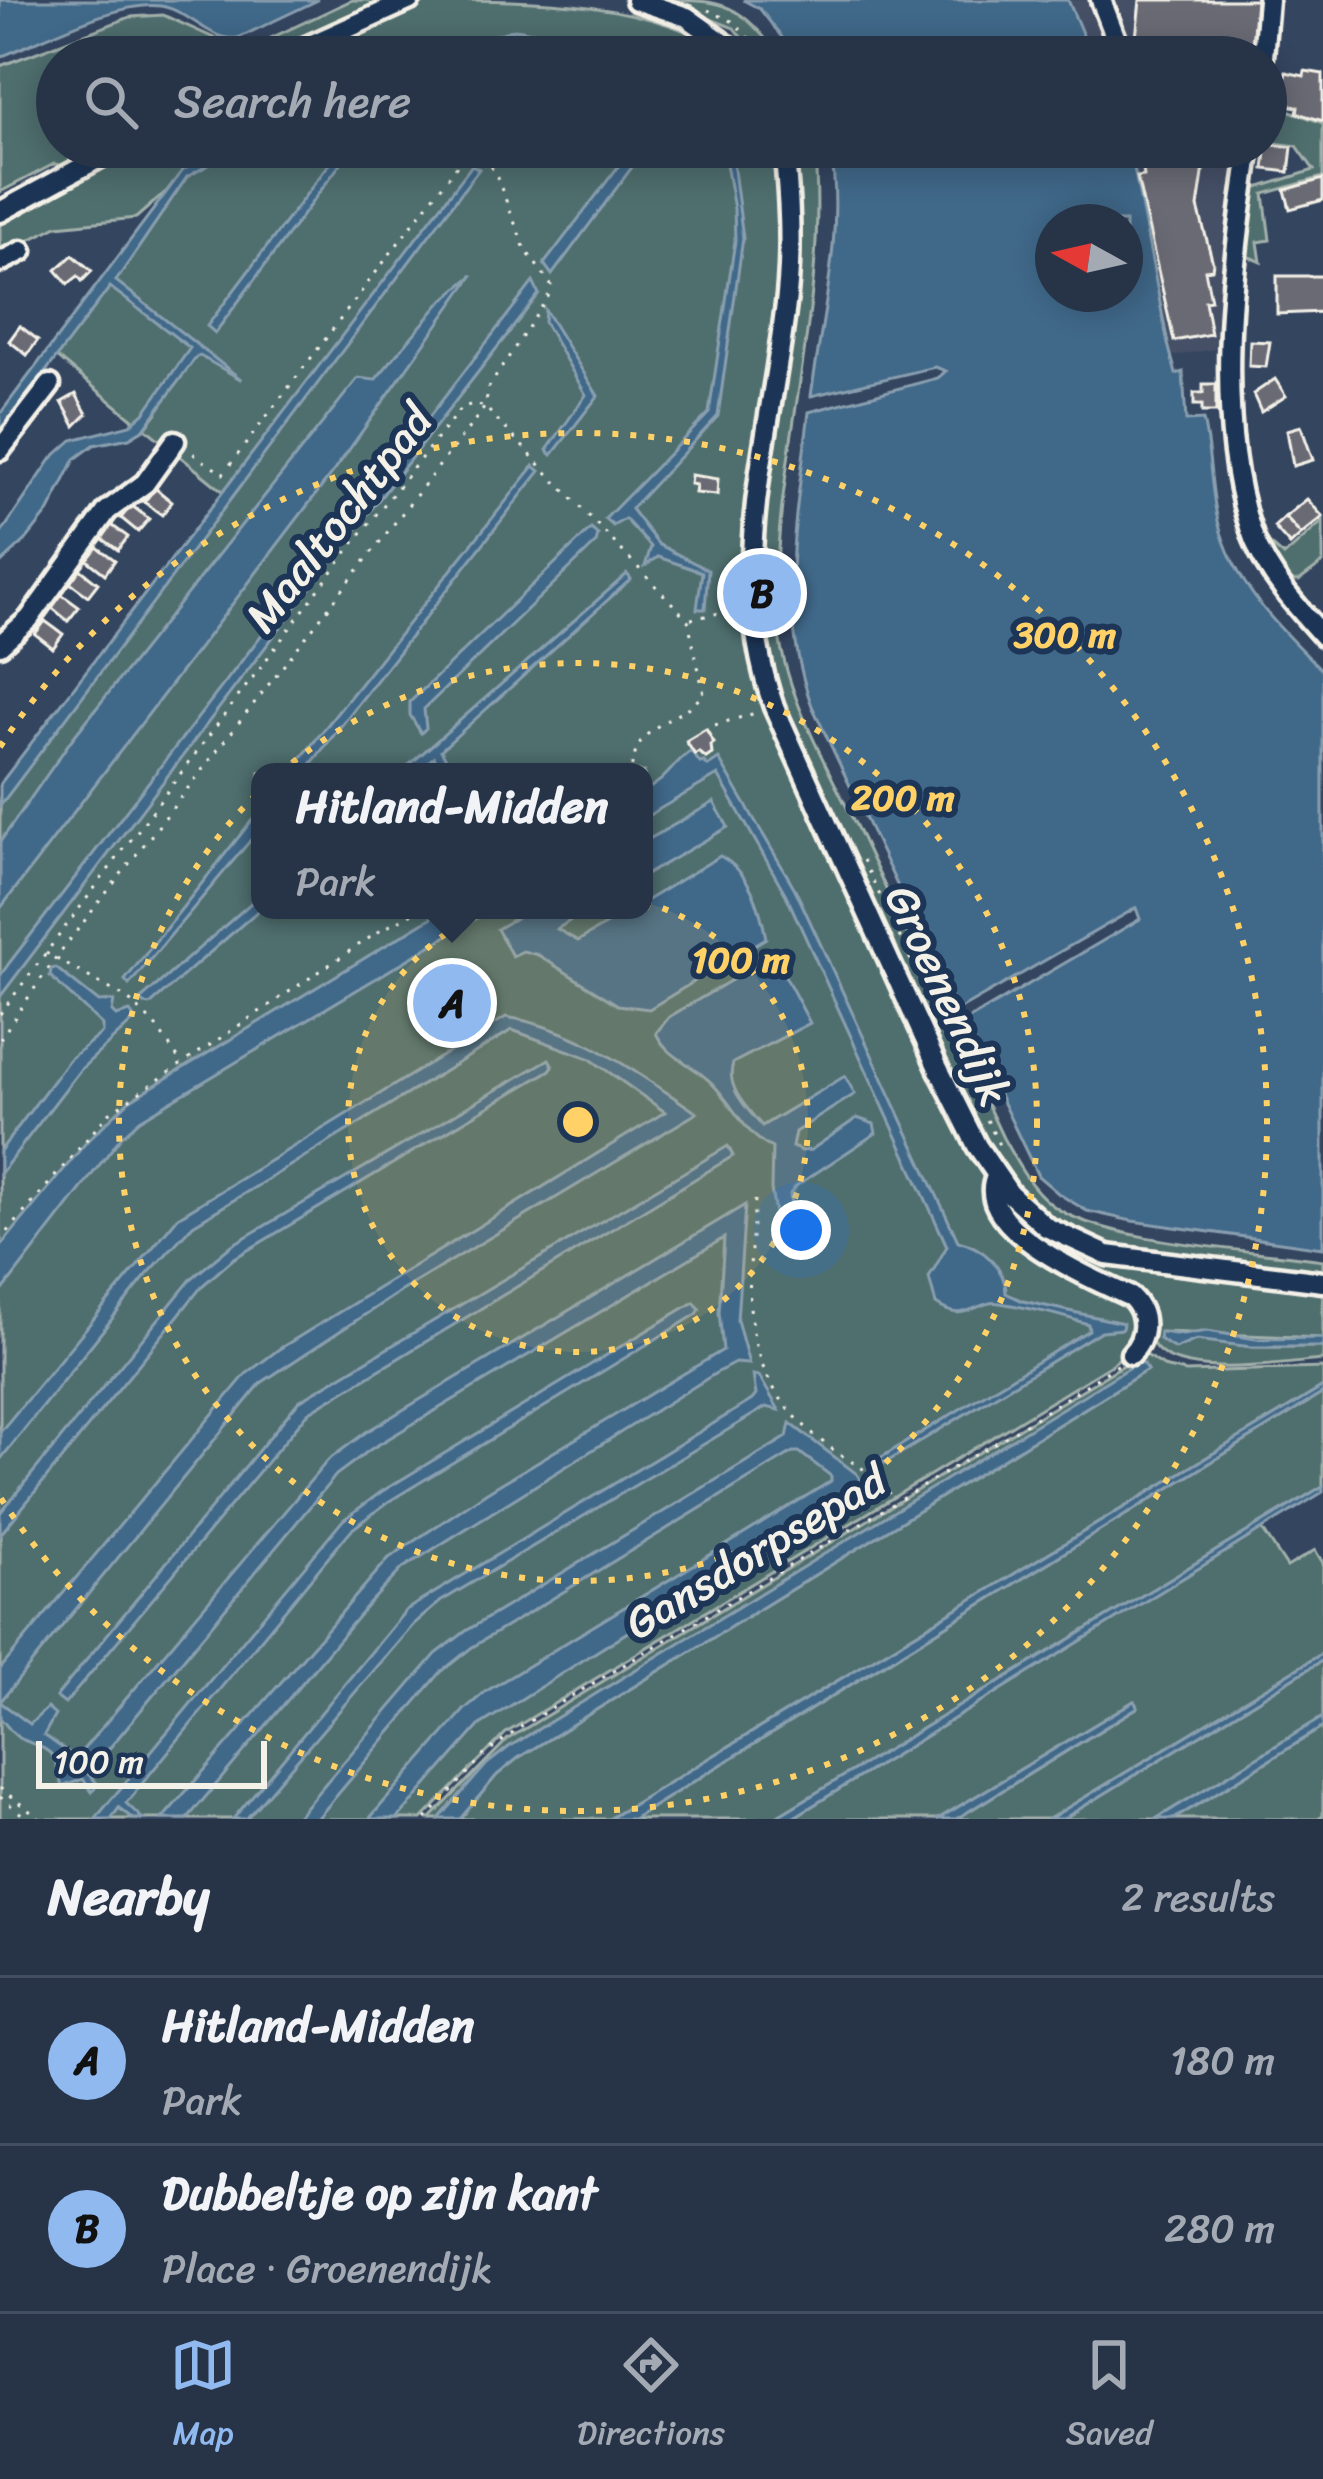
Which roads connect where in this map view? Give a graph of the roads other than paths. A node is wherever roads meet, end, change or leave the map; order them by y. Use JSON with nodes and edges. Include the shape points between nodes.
{"nodes":[{"id":1,"x":410,"y":0,"type":"edge"},
{"id":2,"x":636,"y":0,"type":"edge"},
{"id":3,"x":1101,"y":0,"type":"edge"},
{"id":4,"x":1268,"y":0,"type":"edge"},
{"id":5,"x":330,"y":36,"type":"edge"},
{"id":6,"x":718,"y":36,"type":"edge"},
{"id":7,"x":1116,"y":36,"type":"edge"},
{"id":8,"x":1265,"y":36,"type":"edge"},
{"id":9,"x":81,"y":168,"type":"edge"},
{"id":10,"x":785,"y":168,"type":"edge"},
{"id":11,"x":1247,"y":168,"type":"edge"},
{"id":12,"x":0,"y":212,"type":"edge"},
{"id":13,"x":22,"y":250,"type":"dead end"},
{"id":14,"x":0,"y":262,"type":"edge"},
{"id":15,"x":50,"y":386,"type":"dead end"},
{"id":16,"x":175,"y":441,"type":"road end"},
{"id":17,"x":0,"y":450,"type":"edge"},
{"id":18,"x":1323,"y":636,"type":"edge"},
{"id":19,"x":0,"y":645,"type":"edge"},
{"id":20,"x":996,"y":1177,"type":"junction"},
{"id":21,"x":1323,"y":1282,"type":"edge"},
{"id":22,"x":1131,"y":1354,"type":"road end"}],
"edges":[{"from":1,"to":5,"type":"street"},
{"from":2,"to":6,"type":"street"},
{"from":3,"to":7,"type":"street"},
{"from":4,"to":8,"type":"street"},
{"from":9,"to":12,"type":"street"},
{"from":10,"to":20,"type":"street","name":"Groenendijk","via":[[790,250],[749,558],[757,647],[797,760]]},
{"from":11,"to":18,"type":"street","via":[[1233,273],[1238,476],[1268,566]]},
{"from":13,"to":14,"type":"street"},
{"from":15,"to":17,"type":"street"},
{"from":16,"to":19,"type":"street","via":[[145,483],[107,511],[28,620]]},
{"from":20,"to":21,"type":"street","name":"Groenendijk","via":[[1046,1227],[1107,1255]]},
{"from":20,"to":22,"type":"street","via":[[992,1194],[1029,1242],[1138,1304],[1143,1328]]}]}
